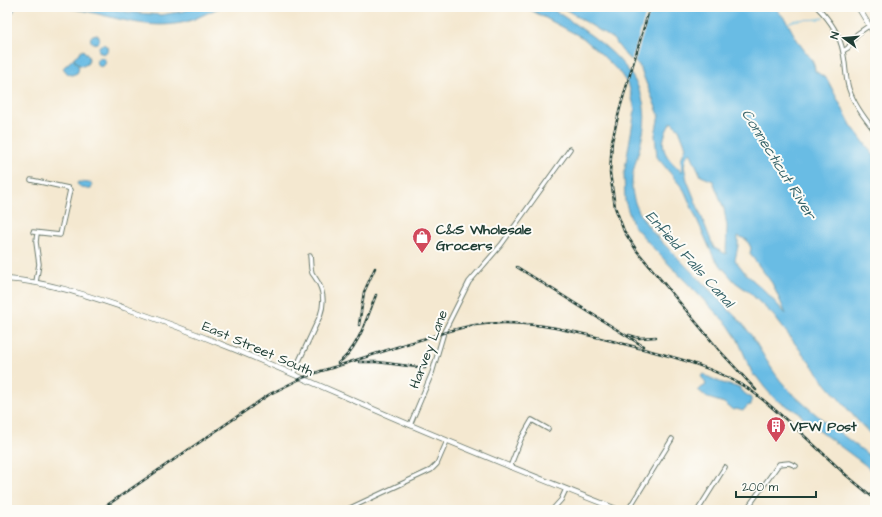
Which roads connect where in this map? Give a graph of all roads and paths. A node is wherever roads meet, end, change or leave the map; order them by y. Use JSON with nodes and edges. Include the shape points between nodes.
{"nodes":[{"id":1,"x":817,"y":7,"type":"edge"},
{"id":2,"x":858,"y":7,"type":"edge"},
{"id":3,"x":870,"y":25,"type":"junction"},
{"id":4,"x":875,"y":35,"type":"edge"},
{"id":5,"x":843,"y":51,"type":"junction"},
{"id":6,"x":875,"y":131,"type":"edge"},
{"id":7,"x":570,"y":149,"type":"dead end"},
{"id":8,"x":31,"y":180,"type":"dead end"},
{"id":9,"x":310,"y":256,"type":"dead end"},
{"id":10,"x":7,"y":279,"type":"edge"},
{"id":11,"x":36,"y":282,"type":"junction"},
{"id":12,"x":293,"y":374,"type":"junction"},
{"id":13,"x":410,"y":424,"type":"junction"},
{"id":14,"x":548,"y":429,"type":"dead end"},
{"id":15,"x":672,"y":439,"type":"dead end"},
{"id":16,"x":447,"y":441,"type":"junction"},
{"id":17,"x":796,"y":466,"type":"dead end"},
{"id":18,"x":510,"y":467,"type":"junction"},
{"id":19,"x":725,"y":467,"type":"dead end"},
{"id":20,"x":566,"y":489,"type":"junction"},
{"id":21,"x":348,"y":509,"type":"edge"},
{"id":22,"x":552,"y":510,"type":"edge"},
{"id":23,"x":619,"y":510,"type":"edge"},
{"id":24,"x":628,"y":510,"type":"edge"},
{"id":25,"x":698,"y":510,"type":"edge"},
{"id":26,"x":746,"y":510,"type":"edge"}],
"edges":[{"from":1,"to":5,"type":"street","via":[[834,27]]},
{"from":2,"to":3,"type":"main road"},
{"from":3,"to":4,"type":"main road"},
{"from":3,"to":5,"type":"street","via":[[856,34],[848,48]]},
{"from":5,"to":6,"type":"street","via":[[848,88],[852,98]]},
{"from":7,"to":13,"type":"street","name":"Harvey Lane","via":[[500,247],[469,282],[444,332],[431,377]]},
{"from":8,"to":11,"type":"street","via":[[70,190],[60,234],[57,236],[35,233],[39,265]]},
{"from":9,"to":12,"type":"street","via":[[312,273],[322,290],[323,305]]},
{"from":10,"to":11,"type":"main road","name":"East Street South"},
{"from":11,"to":12,"type":"main road","name":"East Street South","via":[[168,323]]},
{"from":12,"to":13,"type":"main road","name":"East Street South"},
{"from":13,"to":16,"type":"main road","name":"East Street South"},
{"from":14,"to":18,"type":"street","via":[[532,420]]},
{"from":15,"to":24,"type":"street"},
{"from":16,"to":18,"type":"main road","name":"East Street South"},
{"from":16,"to":21,"type":"street","via":[[437,464],[431,470]]},
{"from":17,"to":26,"type":"street","via":[[789,463],[779,464]]},
{"from":18,"to":20,"type":"main road","name":"East Street South"},
{"from":19,"to":25,"type":"street"},
{"from":20,"to":22,"type":"street","via":[[560,502]]},
{"from":20,"to":23,"type":"main road","name":"East Street South"}]}
